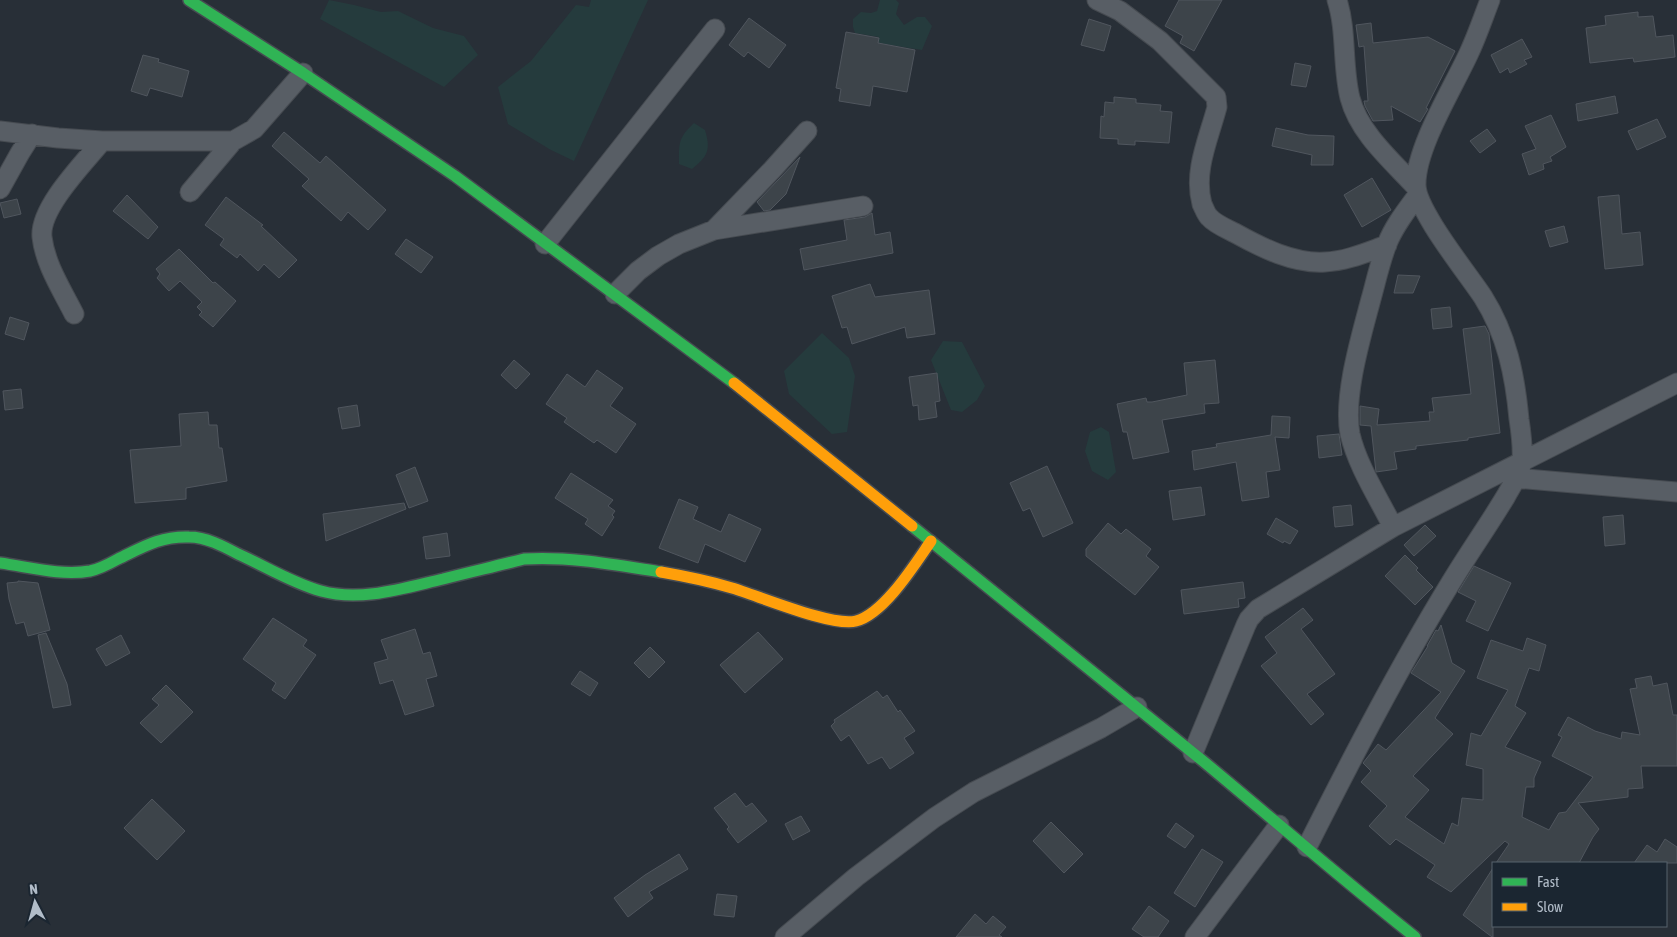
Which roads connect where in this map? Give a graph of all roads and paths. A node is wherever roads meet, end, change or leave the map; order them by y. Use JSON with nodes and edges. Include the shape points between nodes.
{"nodes":[{"id":1,"x":189,"y":0,"type":"edge"},
{"id":2,"x":1097,"y":0,"type":"edge"},
{"id":3,"x":1337,"y":0,"type":"edge"},
{"id":4,"x":1490,"y":0,"type":"edge"},
{"id":5,"x":715,"y":29,"type":"dead end"},
{"id":6,"x":303,"y":73,"type":"junction"},
{"id":7,"x":0,"y":130,"type":"edge"},
{"id":8,"x":806,"y":131,"type":"dead end"},
{"id":9,"x":32,"y":134,"type":"junction"},
{"id":10,"x":102,"y":141,"type":"junction"},
{"id":11,"x":233,"y":141,"type":"junction"},
{"id":12,"x":0,"y":189,"type":"edge"},
{"id":13,"x":1416,"y":191,"type":"junction"},
{"id":14,"x":190,"y":192,"type":"dead end"},
{"id":15,"x":863,"y":206,"type":"dead end"},
{"id":16,"x":714,"y":230,"type":"junction"},
{"id":17,"x":544,"y":244,"type":"junction"},
{"id":18,"x":1387,"y":244,"type":"junction"},
{"id":19,"x":615,"y":294,"type":"junction"},
{"id":20,"x":74,"y":314,"type":"dead end"},
{"id":21,"x":1677,"y":383,"type":"edge"},
{"id":22,"x":1519,"y":470,"type":"junction"},
{"id":23,"x":1677,"y":492,"type":"edge"},
{"id":24,"x":1393,"y":527,"type":"junction"},
{"id":25,"x":931,"y":541,"type":"junction"},
{"id":26,"x":0,"y":564,"type":"edge"},
{"id":27,"x":1137,"y":707,"type":"junction"},
{"id":28,"x":1193,"y":754,"type":"junction"},
{"id":29,"x":1279,"y":824,"type":"junction"},
{"id":30,"x":1307,"y":847,"type":"junction"},
{"id":31,"x":785,"y":937,"type":"edge"},
{"id":32,"x":1195,"y":937,"type":"edge"},
{"id":33,"x":1415,"y":937,"type":"edge"}],
"edges":[{"from":1,"to":6,"type":"main road"},
{"from":2,"to":18,"type":"street","via":[[1120,11],[1160,41],[1216,97],[1217,107],[1200,171],[1201,199],[1209,217],[1253,243],[1304,261],[1336,261]]},
{"from":3,"to":13,"type":"street","via":[[1350,99],[1358,118],[1375,142]]},
{"from":4,"to":13,"type":"street","via":[[1424,149],[1416,175]]},
{"from":5,"to":17,"type":"street"},
{"from":6,"to":11,"type":"street","via":[[254,129]]},
{"from":6,"to":17,"type":"main road","via":[[455,176]]},
{"from":7,"to":9,"type":"street"},
{"from":8,"to":16,"type":"street"},
{"from":9,"to":10,"type":"street"},
{"from":9,"to":12,"type":"street"},
{"from":10,"to":11,"type":"street"},
{"from":10,"to":20,"type":"street","via":[[58,194],[43,222],[45,249]]},
{"from":11,"to":14,"type":"street"},
{"from":13,"to":18,"type":"street"},
{"from":13,"to":22,"type":"street","via":[[1499,327],[1512,365],[1517,402]]},
{"from":15,"to":16,"type":"street"},
{"from":16,"to":19,"type":"street","via":[[658,256]]},
{"from":17,"to":19,"type":"main road"},
{"from":18,"to":24,"type":"street","via":[[1359,343],[1348,418],[1357,456]]},
{"from":19,"to":25,"type":"main road","via":[[717,370]]},
{"from":21,"to":22,"type":"street"},
{"from":22,"to":23,"type":"street"},
{"from":22,"to":24,"type":"street"},
{"from":22,"to":30,"type":"street","via":[[1411,650]]},
{"from":24,"to":28,"type":"street","via":[[1253,614]]},
{"from":25,"to":26,"type":"main road","via":[[889,597],[865,617],[847,623],[730,587],[675,574],[565,559],[524,560],[366,596],[339,595],[299,583],[225,547],[190,537],[152,542],[90,571],[66,572]]},
{"from":25,"to":27,"type":"main road"},
{"from":27,"to":28,"type":"main road"},
{"from":27,"to":31,"type":"street","via":[[974,792],[934,818],[856,877]]},
{"from":28,"to":29,"type":"main road"},
{"from":29,"to":30,"type":"main road"},
{"from":29,"to":32,"type":"street"},
{"from":30,"to":33,"type":"main road"}]}
